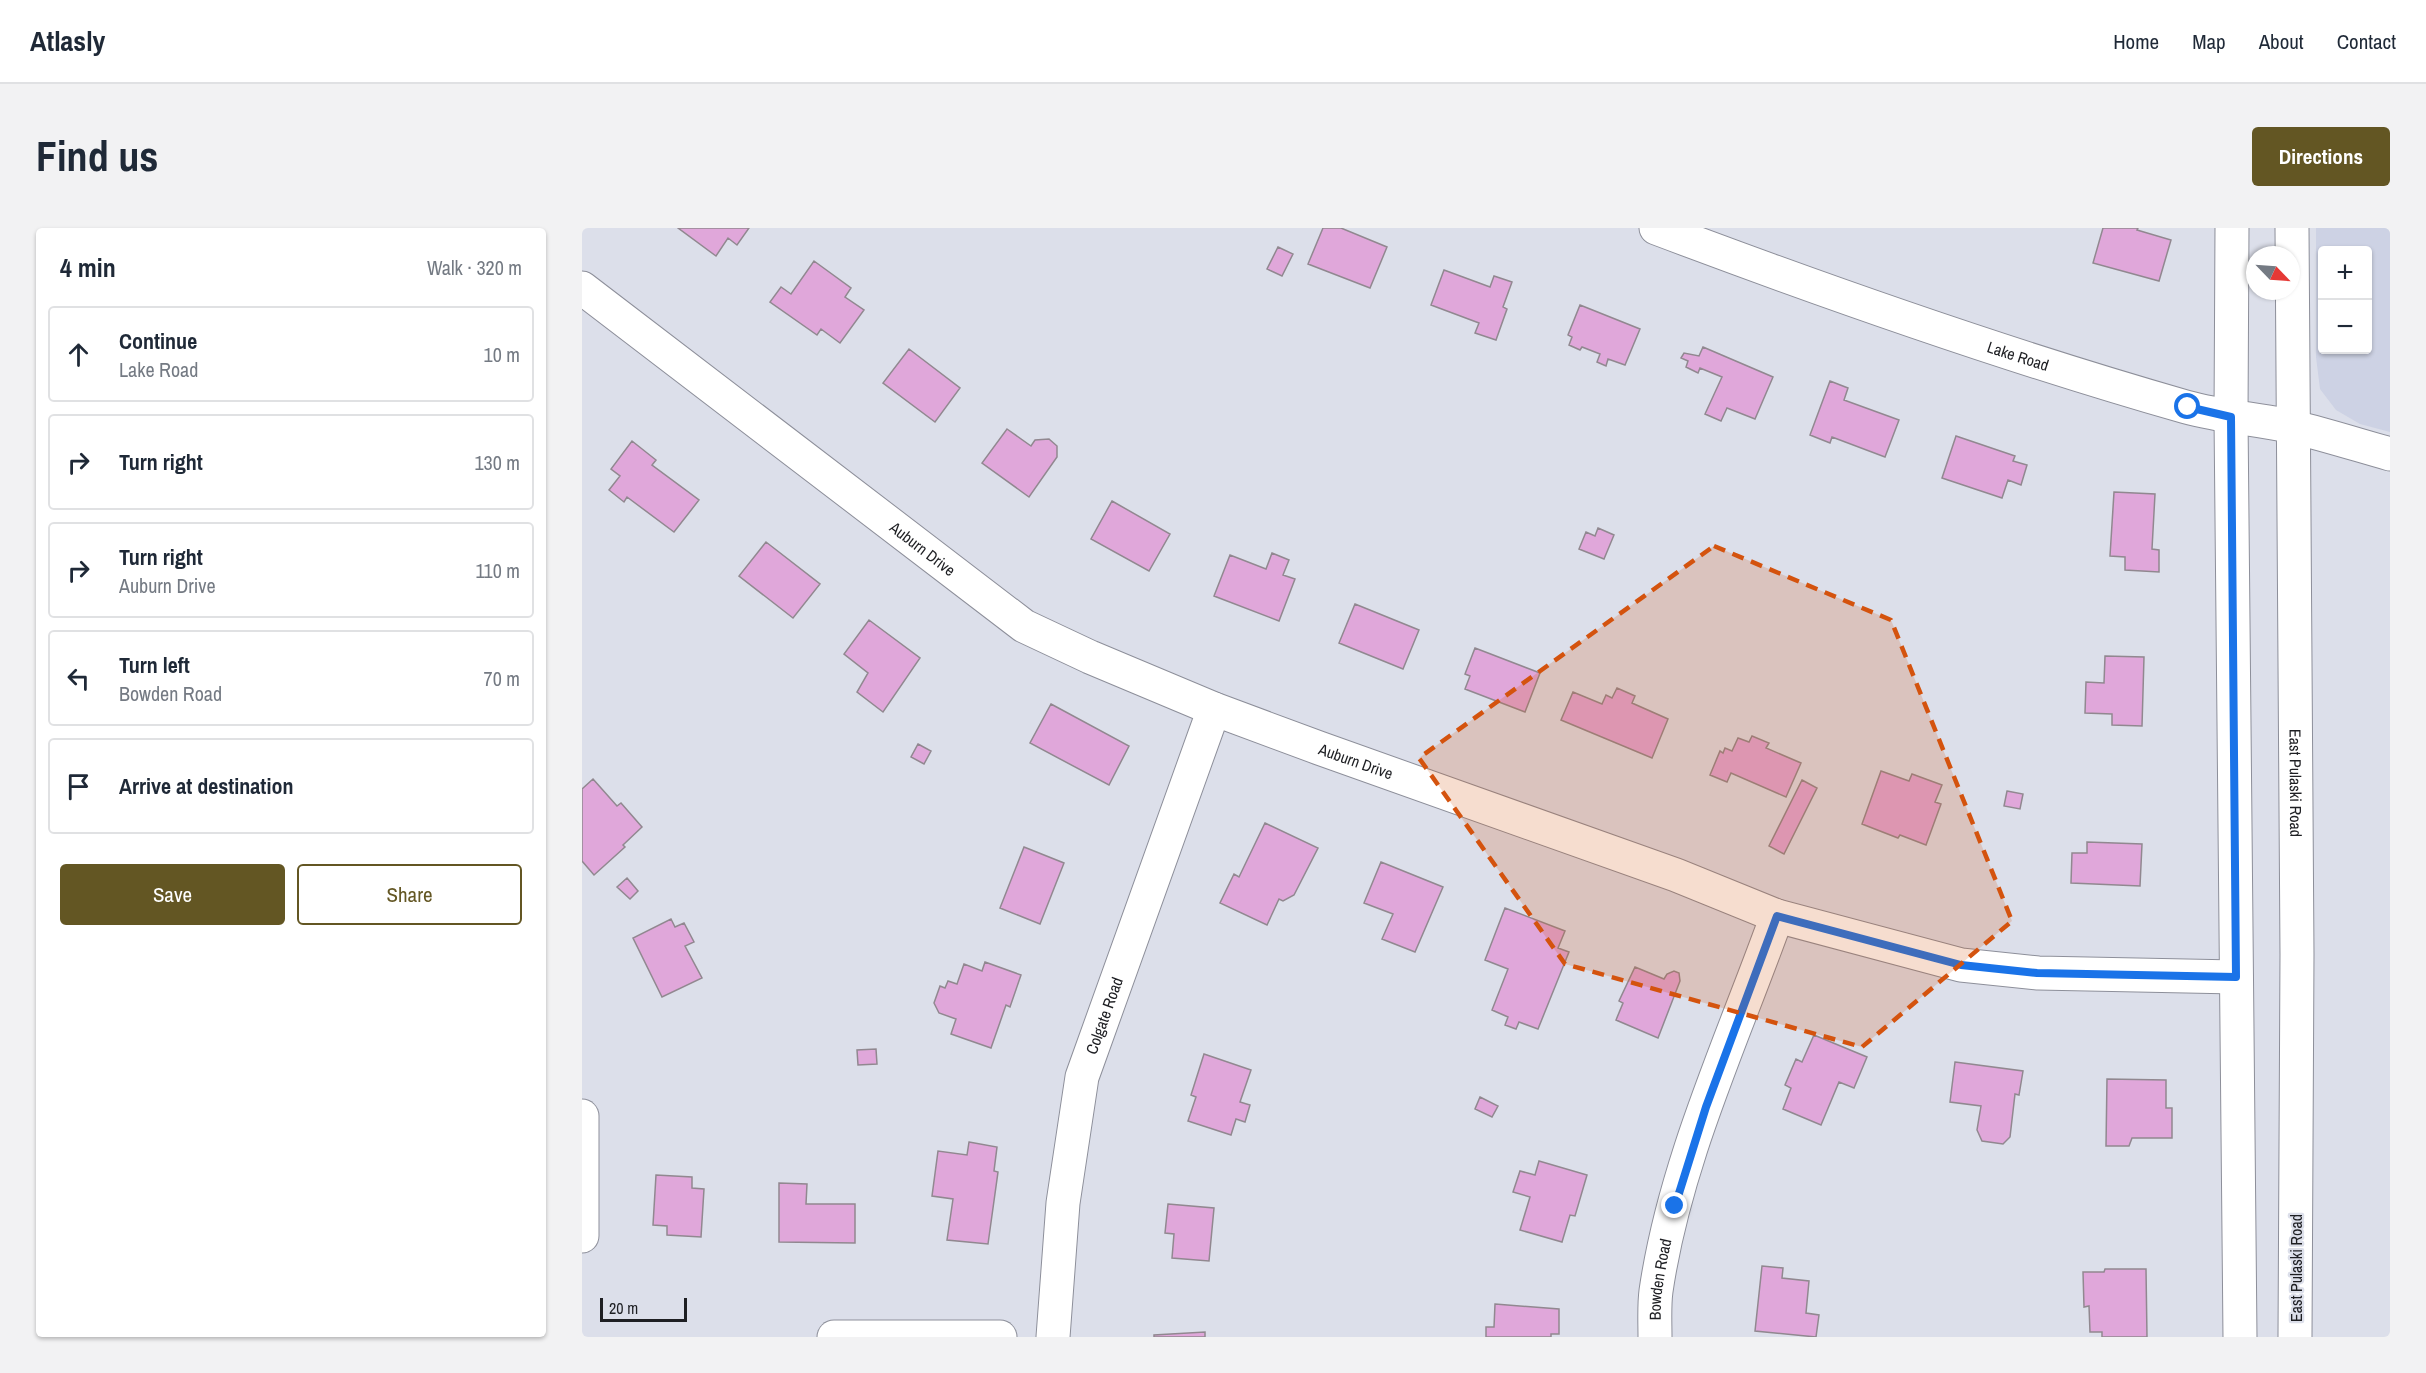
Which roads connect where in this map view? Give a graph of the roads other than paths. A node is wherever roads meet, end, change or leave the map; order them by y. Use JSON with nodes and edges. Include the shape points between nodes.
{"nodes":[{"id":1,"x":1656,"y":228,"type":"edge"},
{"id":2,"x":2232,"y":228,"type":"edge"},
{"id":3,"x":2292,"y":228,"type":"edge"},
{"id":4,"x":582,"y":288,"type":"edge"},
{"id":5,"x":2231,"y":417,"type":"junction"},
{"id":6,"x":2292,"y":427,"type":"junction"},
{"id":7,"x":2390,"y":454,"type":"edge"},
{"id":8,"x":1214,"y":709,"type":"junction"},
{"id":9,"x":1777,"y":916,"type":"junction"},
{"id":10,"x":2236,"y":977,"type":"junction"},
{"id":11,"x":582,"y":1116,"type":"edge"},
{"id":12,"x":582,"y":1236,"type":"edge"},
{"id":13,"x":834,"y":1337,"type":"edge"},
{"id":14,"x":1000,"y":1337,"type":"edge"},
{"id":15,"x":1053,"y":1337,"type":"edge"},
{"id":16,"x":1655,"y":1337,"type":"edge"},
{"id":17,"x":2240,"y":1337,"type":"edge"},
{"id":18,"x":2295,"y":1337,"type":"edge"}],
"edges":[{"from":1,"to":5,"type":"street","name":"Lake Road","via":[[1813,288],[2011,354]]},
{"from":2,"to":5,"type":"street"},
{"from":3,"to":6,"type":"street","name":"East Pulaski Road"},
{"from":4,"to":8,"type":"street","name":"Auburn Drive","via":[[1024,626]]},
{"from":5,"to":6,"type":"street","name":"Lake Road"},
{"from":5,"to":10,"type":"street"},
{"from":6,"to":7,"type":"street","name":"Lake Road"},
{"from":6,"to":18,"type":"street","name":"East Pulaski Road"},
{"from":8,"to":9,"type":"street","name":"Auburn Drive","via":[[1676,875]]},
{"from":8,"to":15,"type":"street","name":"Colgate Road","via":[[1082,1077],[1063,1203]]},
{"from":9,"to":10,"type":"street","name":"Auburn Drive","via":[[1961,965],[2037,973]]},
{"from":9,"to":16,"type":"street","name":"Bowden Road","via":[[1706,1107],[1675,1206],[1656,1293]]},
{"from":10,"to":17,"type":"street"},
{"from":11,"to":12,"type":"street"},
{"from":13,"to":14,"type":"street"}]}
